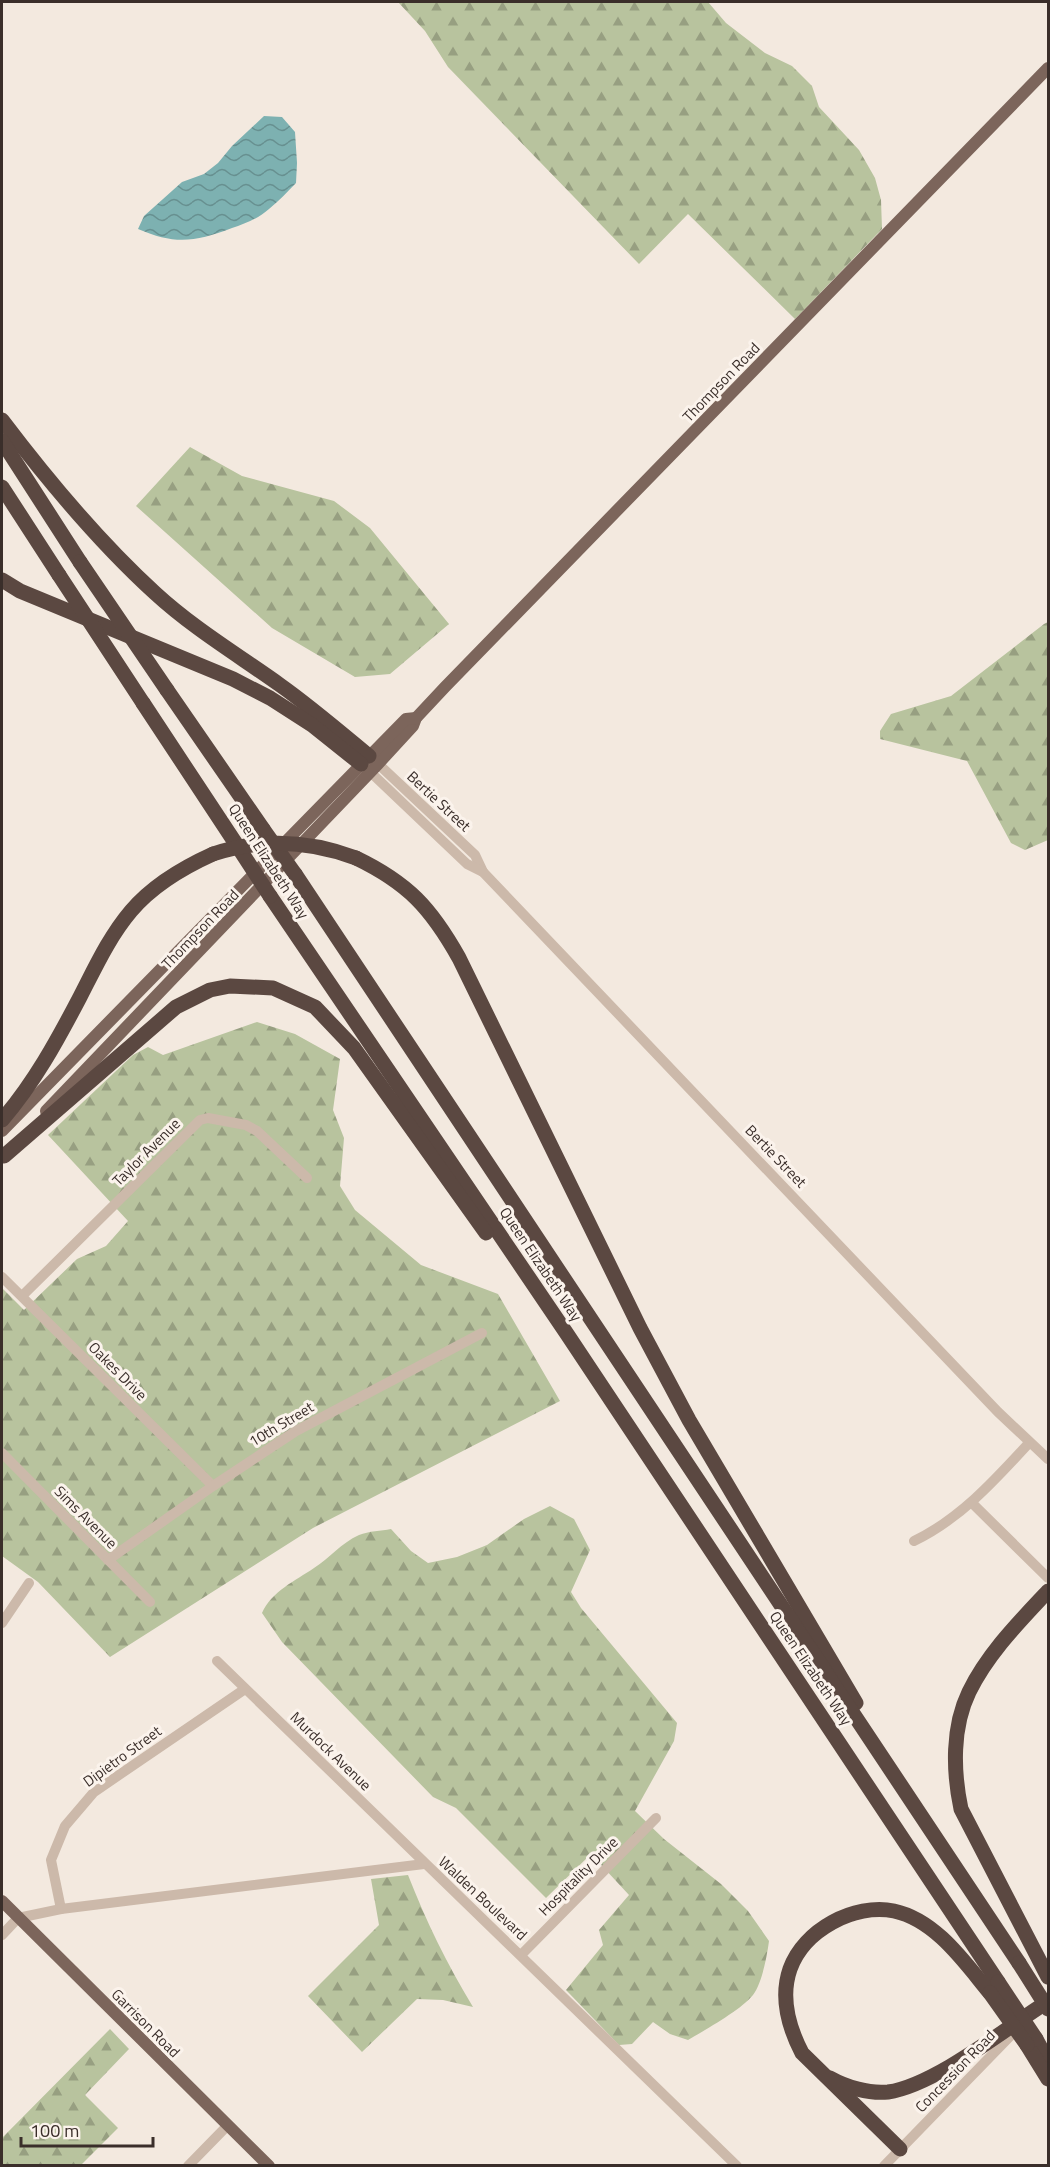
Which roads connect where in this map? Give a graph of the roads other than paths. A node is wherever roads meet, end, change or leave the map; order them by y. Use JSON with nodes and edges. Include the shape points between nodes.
{"nodes":[{"id":1,"x":1048,"y":68,"type":"edge"},
{"id":2,"x":2,"y":420,"type":"edge"},
{"id":3,"x":2,"y":441,"type":"edge"},
{"id":4,"x":2,"y":487,"type":"edge"},
{"id":5,"x":2,"y":580,"type":"edge"},
{"id":6,"x":370,"y":764,"type":"junction"},
{"id":7,"x":2,"y":1120,"type":"edge"},
{"id":8,"x":2,"y":1131,"type":"edge"},
{"id":9,"x":3,"y":1157,"type":"edge"},
{"id":10,"x":307,"y":1178,"type":"dead end"},
{"id":11,"x":2,"y":1278,"type":"edge"},
{"id":12,"x":22,"y":1296,"type":"junction"},
{"id":13,"x":482,"y":1333,"type":"dead end"},
{"id":14,"x":567,"y":1334,"type":"junction"},
{"id":15,"x":1029,"y":1443,"type":"junction"},
{"id":16,"x":2,"y":1453,"type":"edge"},
{"id":17,"x":1048,"y":1459,"type":"edge"},
{"id":18,"x":213,"y":1486,"type":"junction"},
{"id":19,"x":972,"y":1503,"type":"junction"},
{"id":20,"x":914,"y":1541,"type":"dead end"},
{"id":21,"x":108,"y":1560,"type":"junction"},
{"id":22,"x":1048,"y":1578,"type":"edge"},
{"id":23,"x":29,"y":1583,"type":"dead end"},
{"id":24,"x":1048,"y":1590,"type":"edge"},
{"id":25,"x":150,"y":1602,"type":"dead end"},
{"id":26,"x":2,"y":1623,"type":"edge"},
{"id":27,"x":217,"y":1661,"type":"dead end"},
{"id":28,"x":245,"y":1689,"type":"junction"},
{"id":29,"x":909,"y":1797,"type":"junction"},
{"id":30,"x":657,"y":1818,"type":"dead end"},
{"id":31,"x":424,"y":1864,"type":"junction"},
{"id":32,"x":2,"y":1901,"type":"edge"},
{"id":33,"x":61,"y":1909,"type":"junction"},
{"id":34,"x":18,"y":1918,"type":"junction"},
{"id":35,"x":2,"y":1935,"type":"edge"},
{"id":36,"x":520,"y":1954,"type":"junction"},
{"id":37,"x":1048,"y":1977,"type":"edge"},
{"id":38,"x":994,"y":1987,"type":"junction"},
{"id":39,"x":1045,"y":2005,"type":"edge"},
{"id":40,"x":1031,"y":2042,"type":"junction"},
{"id":41,"x":1048,"y":2061,"type":"edge"},
{"id":42,"x":818,"y":2070,"type":"junction"},
{"id":43,"x":1048,"y":2079,"type":"edge"},
{"id":44,"x":228,"y":2125,"type":"junction"},
{"id":45,"x":900,"y":2149,"type":"junction"},
{"id":46,"x":188,"y":2166,"type":"edge"},
{"id":47,"x":269,"y":2166,"type":"edge"},
{"id":48,"x":737,"y":2166,"type":"edge"},
{"id":49,"x":884,"y":2166,"type":"edge"}],
"edges":[{"from":1,"to":6,"type":"main road","name":"Thompson Road","via":[[416,718],[406,719]]},
{"from":2,"to":6,"type":"highway","via":[[42,474],[99,539],[157,595],[283,687]]},
{"from":3,"to":29,"type":"highway","name":"Queen Elizabeth Way","bridge":true},
{"from":4,"to":14,"type":"highway","name":"Queen Elizabeth Way","bridge":true,"via":[[270,896]]},
{"from":5,"to":6,"type":"highway","via":[[20,591],[233,679],[270,698]]},
{"from":6,"to":8,"type":"main road","name":"Thompson Road"},
{"from":6,"to":9,"type":"main road","name":"Thompson Road"},
{"from":6,"to":15,"type":"street","name":"Bertie Street","via":[[467,864],[483,872]]},
{"from":7,"to":29,"type":"highway","bridge":true,"via":[[36,1076],[122,922],[144,897],[181,870],[236,847],[274,842],[313,845],[356,858],[404,887],[424,905],[459,958],[640,1328]]},
{"from":9,"to":14,"type":"highway","via":[[176,1007],[210,990],[230,986],[273,988],[315,1007],[354,1048],[510,1267]]},
{"from":10,"to":12,"type":"street","name":"Taylor Avenue","via":[[246,1125],[200,1120]]},
{"from":11,"to":12,"type":"street","name":"Oakes Drive"},
{"from":12,"to":18,"type":"street","name":"Oakes Drive"},
{"from":13,"to":18,"type":"street","name":"10th Street","via":[[296,1431]]},
{"from":14,"to":38,"type":"highway","name":"Queen Elizabeth Way"},
{"from":15,"to":17,"type":"street","name":"Bertie Street"},
{"from":15,"to":19,"type":"street"},
{"from":16,"to":21,"type":"street","name":"Sims Avenue"},
{"from":18,"to":21,"type":"street","name":"10th Street"},
{"from":19,"to":20,"type":"street"},
{"from":19,"to":22,"type":"street"},
{"from":21,"to":25,"type":"street","name":"Sims Avenue"},
{"from":23,"to":26,"type":"street"},
{"from":24,"to":37,"type":"highway","via":[[991,1658],[969,1692],[959,1725],[955,1782],[961,1809]]},
{"from":27,"to":28,"type":"street","name":"Murdock Avenue"},
{"from":28,"to":31,"type":"street","name":"Murdock Avenue"},
{"from":28,"to":33,"type":"street","name":"Dipietro Street","via":[[94,1792],[65,1826],[51,1860]]},
{"from":29,"to":39,"type":"highway","name":"Queen Elizabeth Way","bridge":true},
{"from":30,"to":36,"type":"street","name":"Hospitality Drive"},
{"from":31,"to":33,"type":"street","name":"Walden Boulevard"},
{"from":31,"to":36,"type":"street","name":"Walden Boulevard"},
{"from":32,"to":34,"type":"main road","name":"Garrison Road"},
{"from":33,"to":34,"type":"street","name":"Walden Boulevard"},
{"from":34,"to":35,"type":"street"},
{"from":34,"to":44,"type":"main road","name":"Garrison Road"},
{"from":36,"to":48,"type":"street","name":"Walden Boulevard"},
{"from":38,"to":40,"type":"highway","name":"Queen Elizabeth Way","bridge":true},
{"from":38,"to":42,"type":"highway","via":[[915,1919],[894,1911],[870,1911],[835,1920],[800,1951],[790,1969],[786,1994],[792,2034],[802,2053]]},
{"from":39,"to":42,"type":"highway","via":[[919,2083],[888,2092],[865,2091],[838,2083]]},
{"from":39,"to":45,"type":"street","name":"Concession Road"},
{"from":40,"to":41,"type":"highway","name":"Queen Elizabeth Way"},
{"from":40,"to":43,"type":"highway"},
{"from":42,"to":45,"type":"highway"},
{"from":44,"to":46,"type":"street"},
{"from":44,"to":47,"type":"main road","name":"Garrison Road"},
{"from":45,"to":49,"type":"street","name":"Concession Road"}]}
